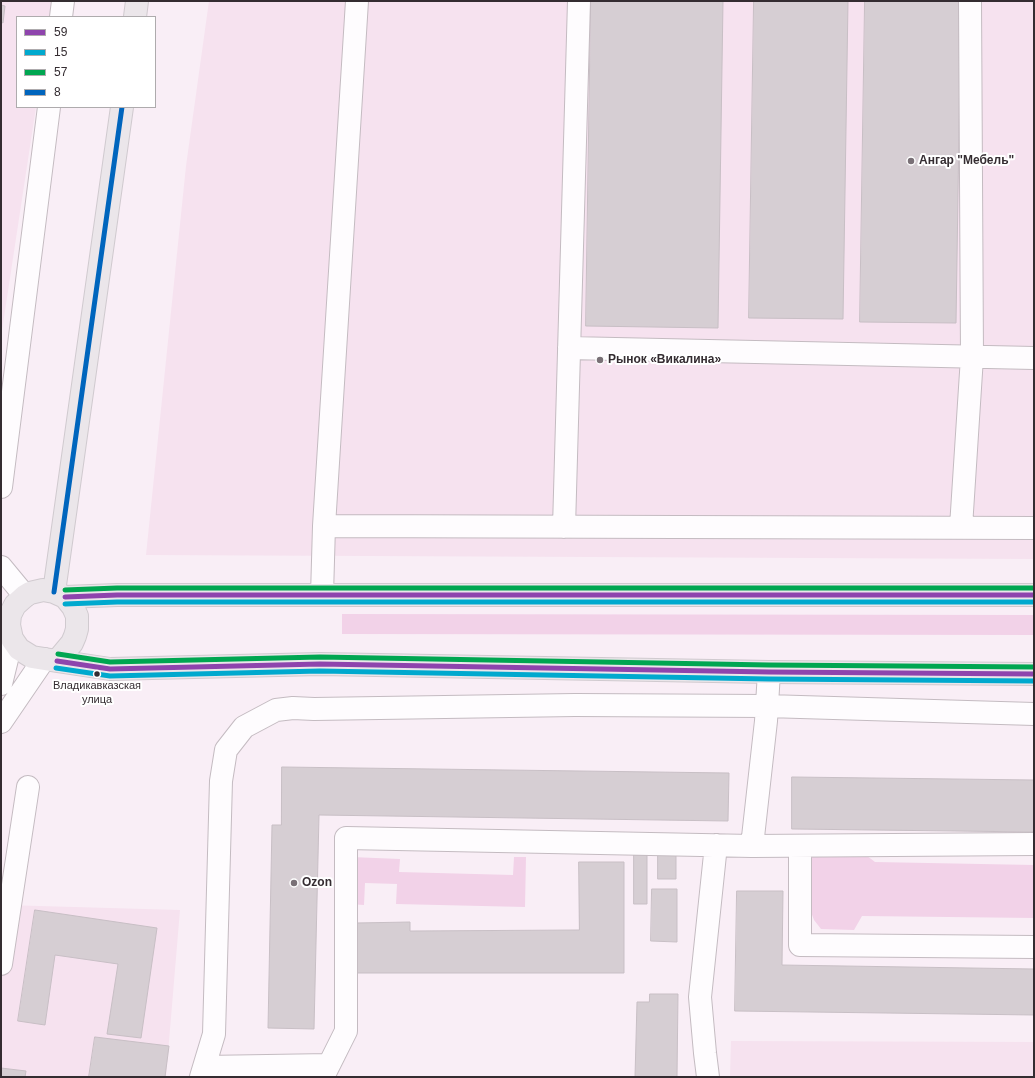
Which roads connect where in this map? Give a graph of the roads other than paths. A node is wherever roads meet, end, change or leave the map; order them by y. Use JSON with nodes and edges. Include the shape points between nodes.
{"nodes":[{"id":1,"x":63,"y":1,"type":"edge"},
{"id":2,"x":137,"y":1,"type":"edge"},
{"id":3,"x":357,"y":1,"type":"edge"},
{"id":4,"x":579,"y":1,"type":"edge"},
{"id":5,"x":970,"y":1,"type":"edge"},
{"id":6,"x":61,"y":16,"type":"edge"},
{"id":7,"x":135,"y":16,"type":"edge"},
{"id":8,"x":49,"y":108,"type":"edge"},
{"id":9,"x":122,"y":108,"type":"edge"},
{"id":10,"x":569,"y":348,"type":"junction"},
{"id":11,"x":972,"y":357,"type":"junction"},
{"id":12,"x":1034,"y":358,"type":"edge"},
{"id":13,"x":1,"y":487,"type":"edge"},
{"id":14,"x":324,"y":526,"type":"junction"},
{"id":15,"x":564,"y":527,"type":"junction"},
{"id":16,"x":961,"y":528,"type":"junction"},
{"id":17,"x":1034,"y":528,"type":"edge"},
{"id":18,"x":1,"y":567,"type":"edge"},
{"id":19,"x":59,"y":595,"type":"junction"},
{"id":20,"x":322,"y":595,"type":"junction"},
{"id":21,"x":1034,"y":595,"type":"edge"},
{"id":22,"x":25,"y":596,"type":"junction"},
{"id":23,"x":12,"y":639,"type":"junction"},
{"id":24,"x":50,"y":660,"type":"junction"},
{"id":25,"x":769,"y":672,"type":"junction"},
{"id":26,"x":1034,"y":674,"type":"edge"},
{"id":27,"x":1,"y":684,"type":"edge"},
{"id":28,"x":767,"y":706,"type":"junction"},
{"id":29,"x":1034,"y":714,"type":"edge"},
{"id":30,"x":1,"y":722,"type":"edge"},
{"id":31,"x":28,"y":787,"type":"dead end"},
{"id":32,"x":1034,"y":844,"type":"edge"},
{"id":33,"x":716,"y":845,"type":"junction"},
{"id":34,"x":752,"y":846,"type":"junction"},
{"id":35,"x":800,"y":846,"type":"junction"},
{"id":36,"x":1034,"y":946,"type":"edge"},
{"id":37,"x":1,"y":964,"type":"edge"},
{"id":38,"x":326,"y":1071,"type":"edge"},
{"id":39,"x":203,"y":1072,"type":"edge"},
{"id":40,"x":708,"y":1077,"type":"edge"}],
"edges":[{"from":1,"to":6,"type":"street"},
{"from":2,"to":7,"type":"main road"},
{"from":3,"to":14,"type":"street"},
{"from":4,"to":10,"type":"street"},
{"from":5,"to":11,"type":"street"},
{"from":8,"to":13,"type":"street"},
{"from":9,"to":19,"type":"main road"},
{"from":10,"to":11,"type":"street"},
{"from":10,"to":15,"type":"street"},
{"from":11,"to":12,"type":"street"},
{"from":11,"to":16,"type":"street"},
{"from":14,"to":15,"type":"street"},
{"from":14,"to":20,"type":"street"},
{"from":15,"to":16,"type":"street"},
{"from":16,"to":17,"type":"street"},
{"from":18,"to":22,"type":"street"},
{"from":19,"to":20,"type":"main road"},
{"from":19,"to":22,"type":"main road","via":[[43,590]]},
{"from":19,"to":24,"type":"main road","via":[[73,607],[77,616],[77,629],[72,643]]},
{"from":20,"to":21,"type":"main road"},
{"from":22,"to":23,"type":"main road","via":[[15,605],[10,615]]},
{"from":23,"to":24,"type":"main road","via":[[19,649],[32,657]]},
{"from":23,"to":27,"type":"street"},
{"from":24,"to":25,"type":"main road","via":[[110,669],[320,664]]},
{"from":24,"to":30,"type":"street"},
{"from":25,"to":26,"type":"main road"},
{"from":25,"to":28,"type":"street"},
{"from":28,"to":29,"type":"street"},
{"from":28,"to":34,"type":"street"},
{"from":28,"to":39,"type":"street","via":[[293,708],[276,710],[244,726],[226,750],[221,782],[214,1034]]},
{"from":31,"to":37,"type":"street"},
{"from":32,"to":35,"type":"street"},
{"from":33,"to":34,"type":"street"},
{"from":33,"to":38,"type":"street","via":[[346,838],[346,1031]]},
{"from":33,"to":40,"type":"street","via":[[700,996]]},
{"from":34,"to":35,"type":"street"},
{"from":35,"to":36,"type":"street","via":[[800,945]]},
{"from":38,"to":39,"type":"street"}]}
